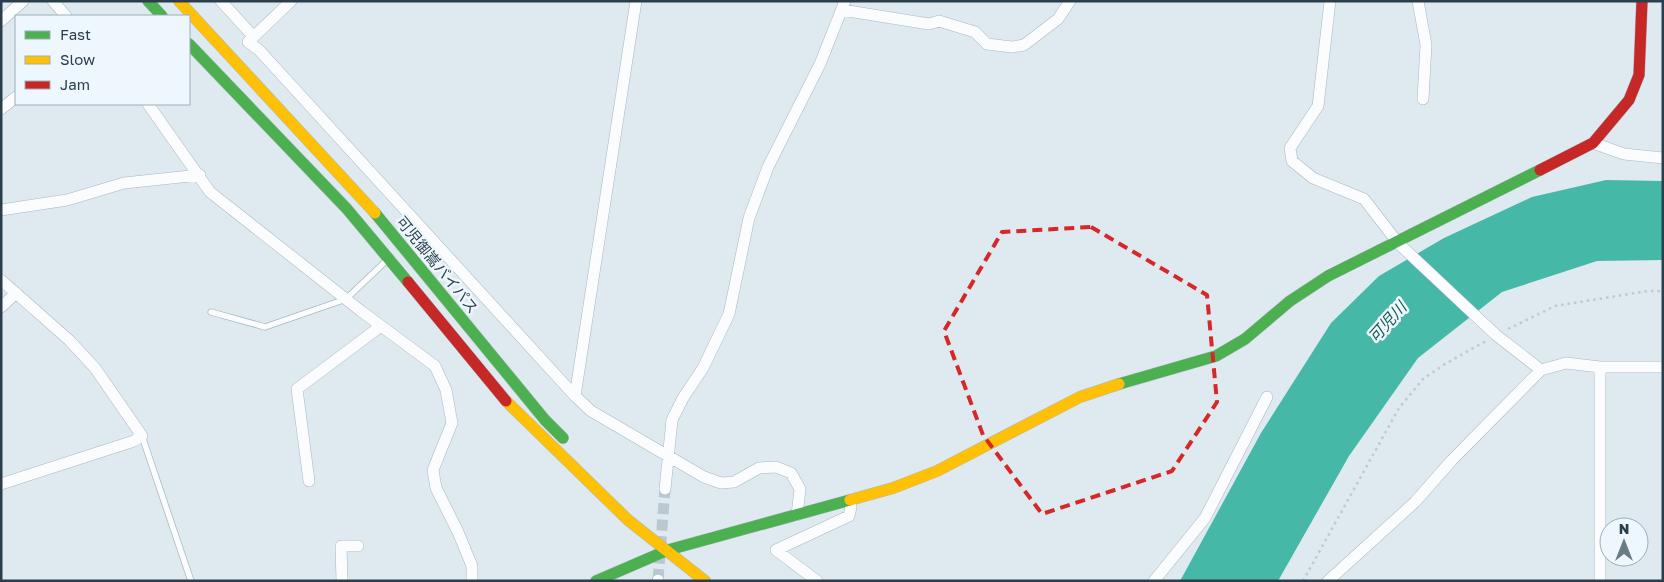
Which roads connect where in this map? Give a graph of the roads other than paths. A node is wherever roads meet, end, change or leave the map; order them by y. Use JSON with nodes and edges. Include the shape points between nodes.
{"nodes":[{"id":1,"x":23,"y":1,"type":"edge"},
{"id":2,"x":53,"y":1,"type":"edge"},
{"id":3,"x":148,"y":1,"type":"edge"},
{"id":4,"x":179,"y":1,"type":"edge"},
{"id":5,"x":220,"y":1,"type":"edge"},
{"id":6,"x":291,"y":1,"type":"edge"},
{"id":7,"x":636,"y":1,"type":"edge"},
{"id":8,"x":1070,"y":1,"type":"edge"},
{"id":9,"x":1330,"y":1,"type":"edge"},
{"id":10,"x":1418,"y":1,"type":"edge"},
{"id":11,"x":1642,"y":1,"type":"edge"},
{"id":12,"x":844,"y":6,"type":"edge"},
{"id":13,"x":65,"y":15,"type":"edge"},
{"id":14,"x":161,"y":15,"type":"edge"},
{"id":15,"x":1,"y":21,"type":"edge"},
{"id":16,"x":253,"y":36,"type":"junction"},
{"id":17,"x":190,"y":45,"type":"edge"},
{"id":18,"x":15,"y":98,"type":"edge"},
{"id":19,"x":1423,"y":99,"type":"dead end"},
{"id":20,"x":149,"y":105,"type":"edge"},
{"id":21,"x":1,"y":109,"type":"edge"},
{"id":22,"x":1593,"y":143,"type":"junction"},
{"id":23,"x":1663,"y":158,"type":"edge"},
{"id":24,"x":200,"y":175,"type":"junction"},
{"id":25,"x":1,"y":210,"type":"edge"},
{"id":26,"x":1398,"y":243,"type":"junction"},
{"id":27,"x":389,"y":259,"type":"junction"},
{"id":28,"x":1,"y":280,"type":"edge"},
{"id":29,"x":16,"y":293,"type":"junction"},
{"id":30,"x":346,"y":299,"type":"junction"},
{"id":31,"x":1,"y":307,"type":"edge"},
{"id":32,"x":211,"y":312,"type":"dead end"},
{"id":33,"x":381,"y":326,"type":"junction"},
{"id":34,"x":1600,"y":367,"type":"junction"},
{"id":35,"x":1663,"y":367,"type":"edge"},
{"id":36,"x":1540,"y":370,"type":"junction"},
{"id":37,"x":575,"y":396,"type":"junction"},
{"id":38,"x":1267,"y":397,"type":"dead end"},
{"id":39,"x":142,"y":436,"type":"junction"},
{"id":40,"x":573,"y":448,"type":"dead end"},
{"id":41,"x":668,"y":456,"type":"junction"},
{"id":42,"x":309,"y":481,"type":"dead end"},
{"id":43,"x":1,"y":484,"type":"edge"},
{"id":44,"x":665,"y":489,"type":"tunnel mouth"},
{"id":45,"x":850,"y":501,"type":"junction"},
{"id":46,"x":636,"y":511,"type":"dead end"},
{"id":47,"x":796,"y":515,"type":"junction"},
{"id":48,"x":358,"y":546,"type":"dead end"},
{"id":49,"x":668,"y":550,"type":"junction"},
{"id":50,"x":1331,"y":579,"type":"edge"},
{"id":51,"x":191,"y":581,"type":"edge"},
{"id":52,"x":342,"y":581,"type":"edge"},
{"id":53,"x":472,"y":581,"type":"edge"},
{"id":54,"x":596,"y":581,"type":"edge"},
{"id":55,"x":706,"y":581,"type":"edge"},
{"id":56,"x":817,"y":581,"type":"edge"},
{"id":57,"x":1154,"y":581,"type":"edge"},
{"id":58,"x":1600,"y":581,"type":"edge"}],
"edges":[{"from":1,"to":15,"type":"street"},
{"from":2,"to":13,"type":"street"},
{"from":3,"to":14,"type":"main road"},
{"from":4,"to":40,"type":"main road","name":"可児御嵩バイパス","via":[[361,196],[545,420]]},
{"from":5,"to":16,"type":"street"},
{"from":6,"to":16,"type":"street"},
{"from":7,"to":37,"type":"street"},
{"from":8,"to":12,"type":"street","via":[[1058,19],[1024,45],[1012,47],[987,44],[975,32],[939,21],[929,24]]},
{"from":9,"to":26,"type":"street","via":[[1318,106],[1290,148],[1292,161],[1313,178],[1364,199]]},
{"from":10,"to":19,"type":"street","via":[[1426,45]]},
{"from":11,"to":22,"type":"main road","via":[[1639,75],[1629,100]]},
{"from":12,"to":41,"type":"street","via":[[820,64],[768,167],[749,218],[729,314],[672,420]]},
{"from":16,"to":37,"type":"street","via":[[248,42],[259,50]]},
{"from":17,"to":27,"type":"main road","via":[[347,209]]},
{"from":18,"to":21,"type":"street"},
{"from":20,"to":24,"type":"street"},
{"from":22,"to":23,"type":"street","via":[[1624,154]]},
{"from":22,"to":26,"type":"main road"},
{"from":24,"to":25,"type":"street","via":[[124,183],[67,200]]},
{"from":24,"to":30,"type":"street","via":[[210,192]]},
{"from":26,"to":36,"type":"street","via":[[1496,335]]},
{"from":26,"to":45,"type":"main road","via":[[1328,276],[1290,301],[1245,339],[1216,356],[1080,397],[937,471]]},
{"from":27,"to":30,"type":"lane"},
{"from":27,"to":49,"type":"main road","via":[[516,412],[628,520]]},
{"from":28,"to":29,"type":"street"},
{"from":29,"to":31,"type":"street"},
{"from":29,"to":39,"type":"street","via":[[95,368]]},
{"from":30,"to":32,"type":"lane","via":[[265,327]]},
{"from":30,"to":33,"type":"street"},
{"from":33,"to":42,"type":"street","via":[[297,388]]},
{"from":33,"to":53,"type":"street","via":[[435,366],[446,390],[452,423],[433,470],[436,488],[472,566]]},
{"from":34,"to":35,"type":"street"},
{"from":34,"to":36,"type":"street","via":[[1566,363]]},
{"from":34,"to":58,"type":"street"},
{"from":36,"to":50,"type":"street","via":[[1452,460],[1416,502]]},
{"from":37,"to":41,"type":"street","via":[[591,411]]},
{"from":38,"to":57,"type":"street","via":[[1205,518]]},
{"from":39,"to":43,"type":"street"},
{"from":39,"to":51,"type":"lane"},
{"from":41,"to":44,"type":"street"},
{"from":41,"to":47,"type":"street","via":[[721,483],[734,482],[759,468],[776,467],[791,473],[800,489]]},
{"from":45,"to":47,"type":"main road"},
{"from":45,"to":56,"type":"street","via":[[849,516],[776,550]]},
{"from":46,"to":49,"type":"main road"},
{"from":47,"to":49,"type":"main road"},
{"from":48,"to":52,"type":"street","via":[[341,546]]},
{"from":49,"to":54,"type":"main road"},
{"from":49,"to":55,"type":"main road"}]}
